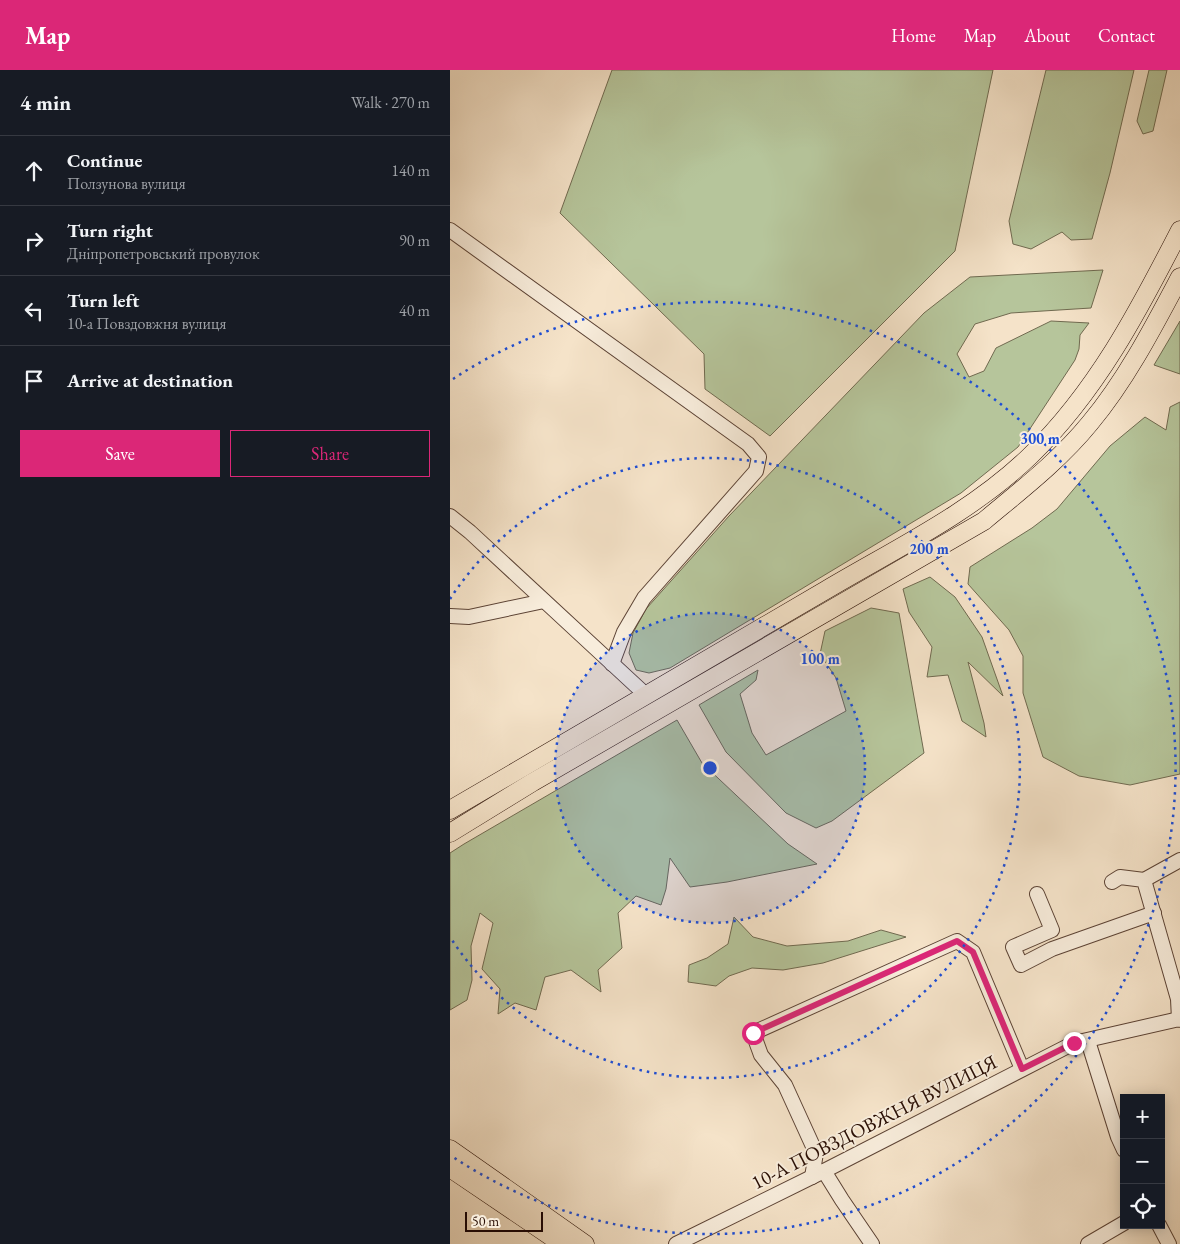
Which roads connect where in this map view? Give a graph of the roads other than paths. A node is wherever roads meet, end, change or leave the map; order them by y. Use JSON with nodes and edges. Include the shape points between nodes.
{"nodes":[{"id":1,"x":450,"y":230,"type":"edge"},
{"id":2,"x":1180,"y":230,"type":"edge"},
{"id":3,"x":1180,"y":277,"type":"edge"},
{"id":4,"x":450,"y":516,"type":"edge"},
{"id":5,"x":544,"y":600,"type":"junction"},
{"id":6,"x":450,"y":616,"type":"edge"},
{"id":7,"x":612,"y":664,"type":"junction"},
{"id":8,"x":646,"y":695,"type":"junction"},
{"id":9,"x":450,"y":810,"type":"edge"},
{"id":10,"x":450,"y":834,"type":"edge"},
{"id":11,"x":1180,"y":860,"type":"edge"},
{"id":12,"x":1144,"y":880,"type":"junction"},
{"id":13,"x":1112,"y":882,"type":"dead end"},
{"id":14,"x":1037,"y":894,"type":"dead end"},
{"id":15,"x":1154,"y":913,"type":"junction"},
{"id":16,"x":1179,"y":1020,"type":"edge"},
{"id":17,"x":1088,"y":1041,"type":"junction"},
{"id":18,"x":1022,"y":1069,"type":"junction"},
{"id":19,"x":1120,"y":1141,"type":"edge"},
{"id":20,"x":450,"y":1149,"type":"edge"},
{"id":21,"x":450,"y":1168,"type":"edge"},
{"id":22,"x":818,"y":1174,"type":"junction"},
{"id":23,"x":1120,"y":1225,"type":"edge"},
{"id":24,"x":1161,"y":1229,"type":"edge"},
{"id":25,"x":562,"y":1244,"type":"edge"},
{"id":26,"x":585,"y":1244,"type":"edge"},
{"id":27,"x":676,"y":1244,"type":"edge"},
{"id":28,"x":872,"y":1244,"type":"edge"},
{"id":29,"x":1088,"y":1244,"type":"edge"},
{"id":30,"x":1169,"y":1244,"type":"edge"}],
"edges":[{"from":1,"to":7,"type":"street","via":[[748,444],[759,457],[756,470],[644,598],[624,632]]},
{"from":2,"to":8,"type":"main road","via":[[1123,337],[1097,378],[1070,414],[1029,457],[976,500],[931,528]]},
{"from":3,"to":10,"type":"main road","via":[[1130,366],[1091,423],[1050,466],[984,522],[533,782]]},
{"from":4,"to":5,"type":"street"},
{"from":5,"to":6,"type":"street","via":[[469,617]]},
{"from":5,"to":7,"type":"street"},
{"from":7,"to":8,"type":"street"},
{"from":8,"to":9,"type":"main road"},
{"from":11,"to":12,"type":"street"},
{"from":12,"to":13,"type":"street","via":[[1120,877]]},
{"from":12,"to":15,"type":"street"},
{"from":14,"to":15,"type":"street","via":[[1052,930],[1014,947],[1021,965],[1052,949]]},
{"from":15,"to":16,"type":"street","via":[[1178,999]]},
{"from":16,"to":17,"type":"street","name":"10-А ПОВЗДОВЖНЯ ВУЛИЦЯ"},
{"from":17,"to":18,"type":"street","name":"10-А ПОВЗДОВЖНЯ ВУЛИЦЯ","via":[[1074,1043]]},
{"from":17,"to":19,"type":"street"},
{"from":18,"to":22,"type":"street","name":"10-А ПОВЗДОВЖНЯ ВУЛИЦЯ"},
{"from":18,"to":22,"type":"street","via":[[973,952],[957,941],[753,1033],[761,1055],[785,1085],[816,1153]]},
{"from":20,"to":26,"type":"main road"},
{"from":21,"to":25,"type":"main road"},
{"from":22,"to":27,"type":"street","name":"10-А ПОВЗДОВЖНЯ ВУЛИЦЯ"},
{"from":22,"to":28,"type":"street","via":[[842,1200]]},
{"from":23,"to":29,"type":"street"},
{"from":24,"to":30,"type":"street"}]}
